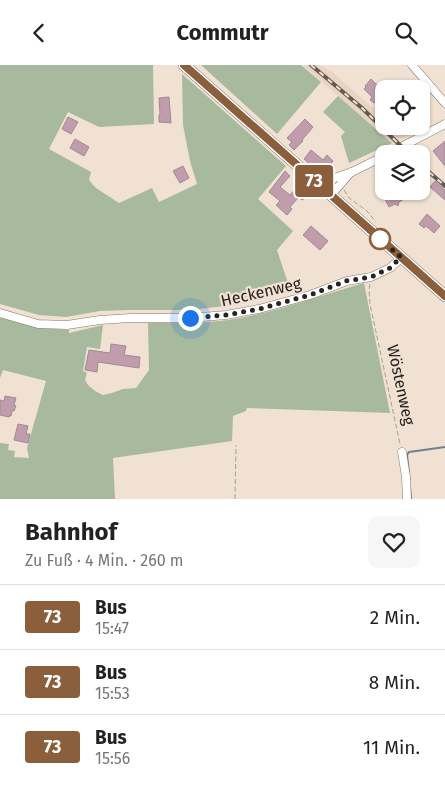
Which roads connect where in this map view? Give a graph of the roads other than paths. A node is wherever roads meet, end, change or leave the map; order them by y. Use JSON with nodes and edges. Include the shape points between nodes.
{"nodes":[{"id":1,"x":184,"y":65,"type":"edge"},
{"id":2,"x":412,"y":65,"type":"edge"},
{"id":3,"x":445,"y":103,"type":"edge"},
{"id":4,"x":444,"y":125,"type":"edge"},
{"id":5,"x":405,"y":145,"type":"edge"},
{"id":6,"x":375,"y":160,"type":"edge"},
{"id":7,"x":352,"y":172,"type":"junction"},
{"id":8,"x":322,"y":188,"type":"junction"},
{"id":9,"x":331,"y":195,"type":"junction"},
{"id":10,"x":401,"y":257,"type":"junction"},
{"id":11,"x":445,"y":296,"type":"edge"},
{"id":12,"x":0,"y":313,"type":"edge"},
{"id":13,"x":402,"y":452,"type":"road end"},
{"id":14,"x":407,"y":499,"type":"edge"}],
"edges":[{"from":1,"to":8,"type":"main road"},
{"from":2,"to":3,"type":"street"},
{"from":4,"to":5,"type":"street"},
{"from":6,"to":7,"type":"street"},
{"from":7,"to":8,"type":"street","via":[[329,180]]},
{"from":7,"to":9,"type":"street"},
{"from":8,"to":9,"type":"main road"},
{"from":9,"to":10,"type":"main road"},
{"from":10,"to":11,"type":"main road"},
{"from":10,"to":12,"type":"street","name":"Heckenweg","via":[[390,268],[371,277],[346,281],[259,309],[226,315],[130,318],[67,325],[38,324]]},
{"from":13,"to":14,"type":"street"}]}
